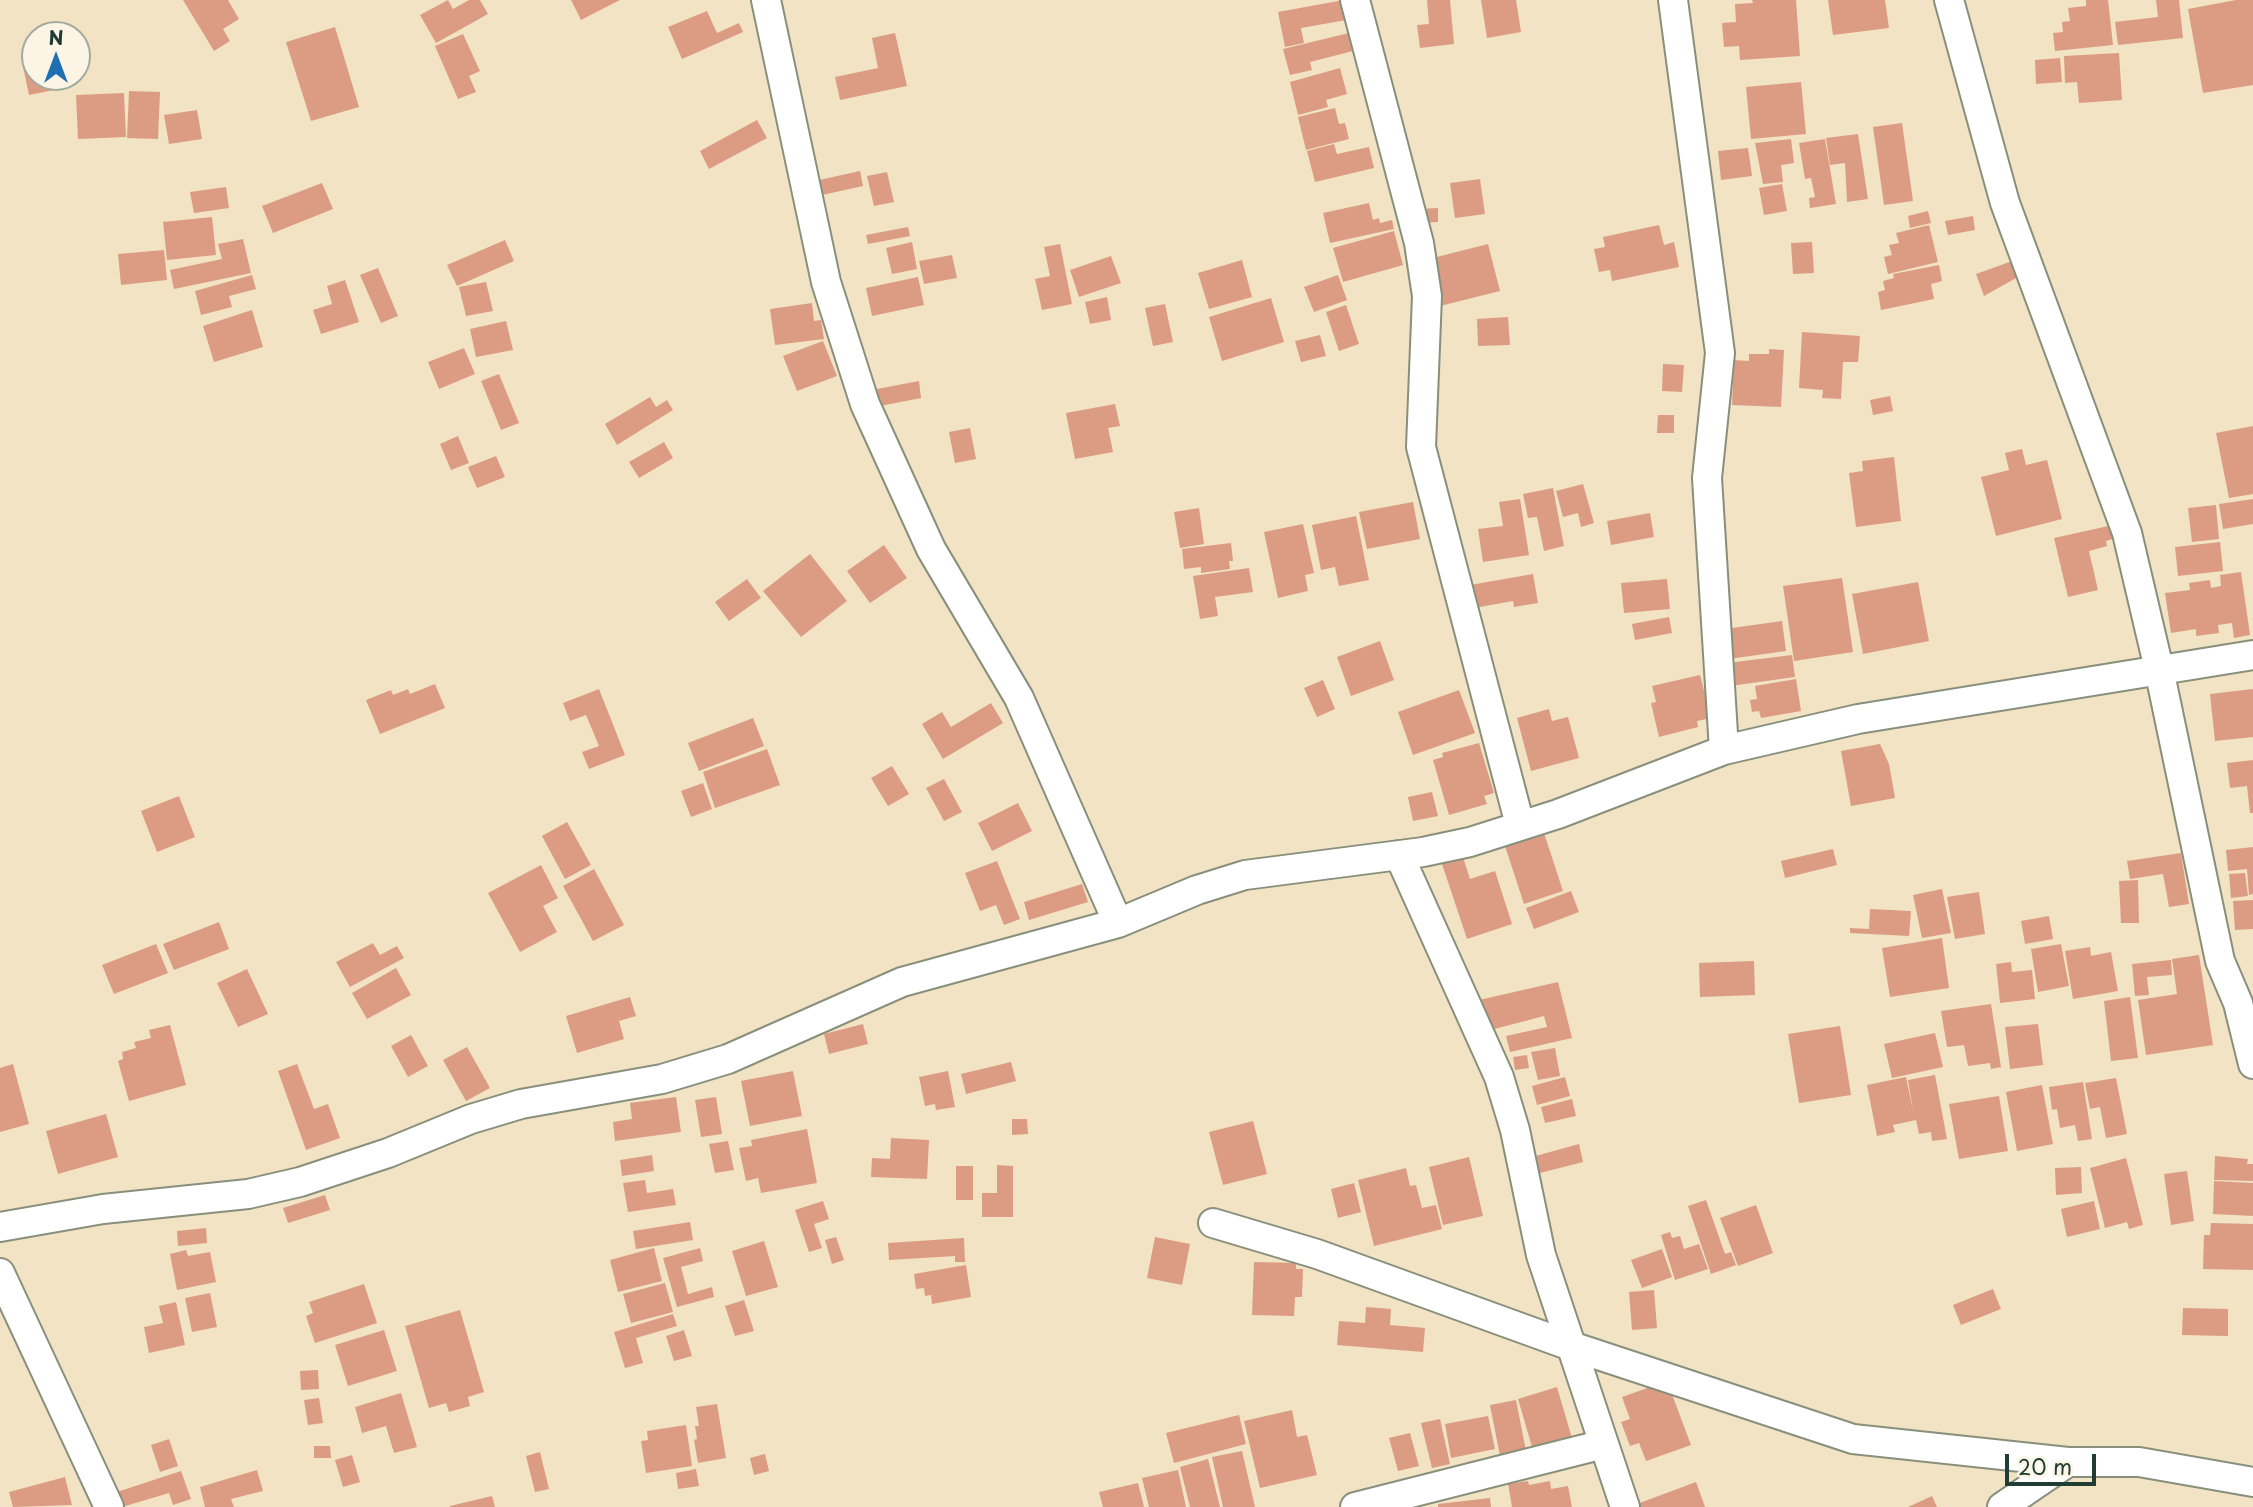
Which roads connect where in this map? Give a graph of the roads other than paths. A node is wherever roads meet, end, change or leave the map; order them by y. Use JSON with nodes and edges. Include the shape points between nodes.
{"nodes":[{"id":1,"x":766,"y":0,"type":"edge"},
{"id":2,"x":1355,"y":0,"type":"edge"},
{"id":3,"x":1674,"y":0,"type":"edge"},
{"id":4,"x":1949,"y":0,"type":"edge"},
{"id":5,"x":2253,"y":655,"type":"edge"},
{"id":6,"x":2159,"y":669,"type":"junction"},
{"id":7,"x":1724,"y":750,"type":"junction"},
{"id":8,"x":1520,"y":825,"type":"junction"},
{"id":9,"x":1399,"y":855,"type":"junction"},
{"id":10,"x":1118,"y":923,"type":"junction"},
{"id":11,"x":2246,"y":1003,"type":"edge"},
{"id":12,"x":2253,"y":1064,"type":"edge"},
{"id":13,"x":1213,"y":1223,"type":"dead end"},
{"id":14,"x":0,"y":1227,"type":"edge"},
{"id":15,"x":0,"y":1273,"type":"edge"},
{"id":16,"x":1571,"y":1346,"type":"junction"},
{"id":17,"x":1604,"y":1444,"type":"junction"},
{"id":18,"x":2068,"y":1462,"type":"junction"},
{"id":19,"x":2253,"y":1482,"type":"edge"},
{"id":20,"x":109,"y":1507,"type":"edge"},
{"id":21,"x":1355,"y":1507,"type":"edge"},
{"id":22,"x":1625,"y":1507,"type":"edge"},
{"id":23,"x":2002,"y":1507,"type":"edge"}],
"edges":[{"from":1,"to":10,"type":"street","via":[[826,282],[865,404],[931,549],[1019,698]]},
{"from":2,"to":8,"type":"street","via":[[1419,243],[1427,296],[1421,447]]},
{"from":3,"to":7,"type":"street","via":[[1720,353],[1707,478]]},
{"from":4,"to":6,"type":"street","via":[[2005,203],[2127,533]]},
{"from":5,"to":6,"type":"street"},
{"from":6,"to":7,"type":"street","via":[[1858,719]]},
{"from":6,"to":11,"type":"street","via":[[2220,961]]},
{"from":7,"to":8,"type":"street"},
{"from":8,"to":9,"type":"street","via":[[1470,842]]},
{"from":9,"to":10,"type":"street","via":[[1245,875]]},
{"from":9,"to":16,"type":"street","via":[[1499,1077],[1541,1255]]},
{"from":10,"to":14,"type":"street","via":[[902,982],[728,1059],[662,1079],[521,1104],[300,1182],[248,1194],[103,1209]]},
{"from":11,"to":12,"type":"street"},
{"from":13,"to":16,"type":"street","via":[[1317,1254]]},
{"from":15,"to":20,"type":"street"},
{"from":16,"to":17,"type":"street"},
{"from":16,"to":18,"type":"street","via":[[1853,1439]]},
{"from":17,"to":21,"type":"street"},
{"from":17,"to":22,"type":"street"},
{"from":18,"to":19,"type":"street","via":[[2138,1462]]},
{"from":18,"to":23,"type":"street"}]}
